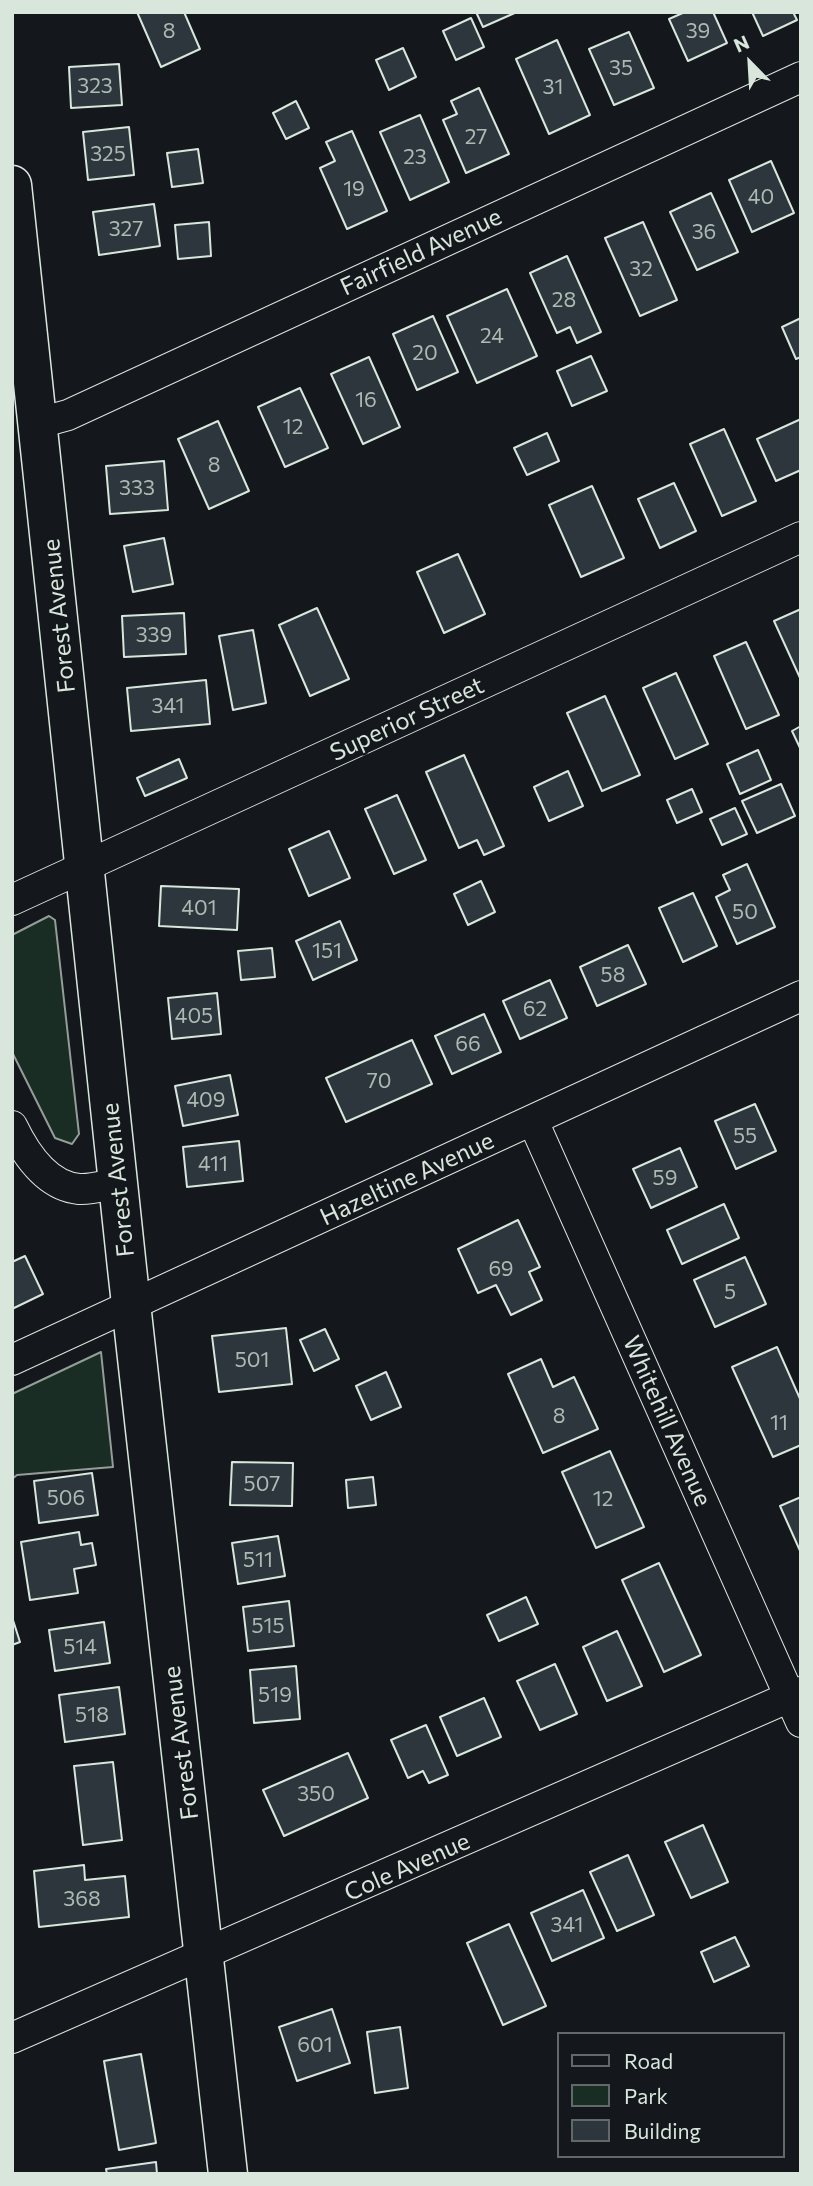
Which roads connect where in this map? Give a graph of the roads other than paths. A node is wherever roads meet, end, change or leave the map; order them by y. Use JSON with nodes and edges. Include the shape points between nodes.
{"nodes":[{"id":1,"x":801,"y":77,"type":"edge"},
{"id":2,"x":12,"y":185,"type":"edge"},
{"id":3,"x":39,"y":423,"type":"junction"},
{"id":4,"x":801,"y":537,"type":"edge"},
{"id":5,"x":85,"y":868,"type":"junction"},
{"id":6,"x":12,"y":900,"type":"edge"},
{"id":7,"x":801,"y":996,"type":"edge"},
{"id":8,"x":533,"y":1121,"type":"junction"},
{"id":9,"x":12,"y":1126,"type":"edge"},
{"id":10,"x":118,"y":1183,"type":"junction"},
{"id":11,"x":131,"y":1306,"type":"junction"},
{"id":12,"x":12,"y":1360,"type":"edge"},
{"id":13,"x":797,"y":1704,"type":"edge"},
{"id":14,"x":206,"y":1955,"type":"junction"},
{"id":15,"x":12,"y":2038,"type":"edge"},
{"id":16,"x":228,"y":2174,"type":"edge"}],
"edges":[{"from":1,"to":3,"type":"street","name":"Fairfield Avenue","via":[[68,415]]},
{"from":2,"to":3,"type":"main road","name":"Forest Avenue"},
{"from":3,"to":5,"type":"main road","name":"Forest Avenue"},
{"from":4,"to":5,"type":"street","name":"Superior Street"},
{"from":5,"to":6,"type":"street","name":"Superior Street"},
{"from":5,"to":10,"type":"main road","name":"Forest Avenue"},
{"from":7,"to":8,"type":"street","name":"Hazeltine Avenue"},
{"from":8,"to":11,"type":"street","name":"Hazeltine Avenue"},
{"from":8,"to":13,"type":"street","name":"Whitehill Avenue"},
{"from":9,"to":10,"type":"street","via":[[24,1151],[52,1180],[79,1189]]},
{"from":10,"to":11,"type":"main road","name":"Forest Avenue"},
{"from":11,"to":12,"type":"street","name":"Hazeltine Avenue"},
{"from":11,"to":14,"type":"main road","name":"Forest Avenue"},
{"from":13,"to":14,"type":"street","name":"Cole Avenue"},
{"from":14,"to":15,"type":"street","name":"Cole Avenue"},
{"from":14,"to":16,"type":"main road","name":"Forest Avenue"}]}
